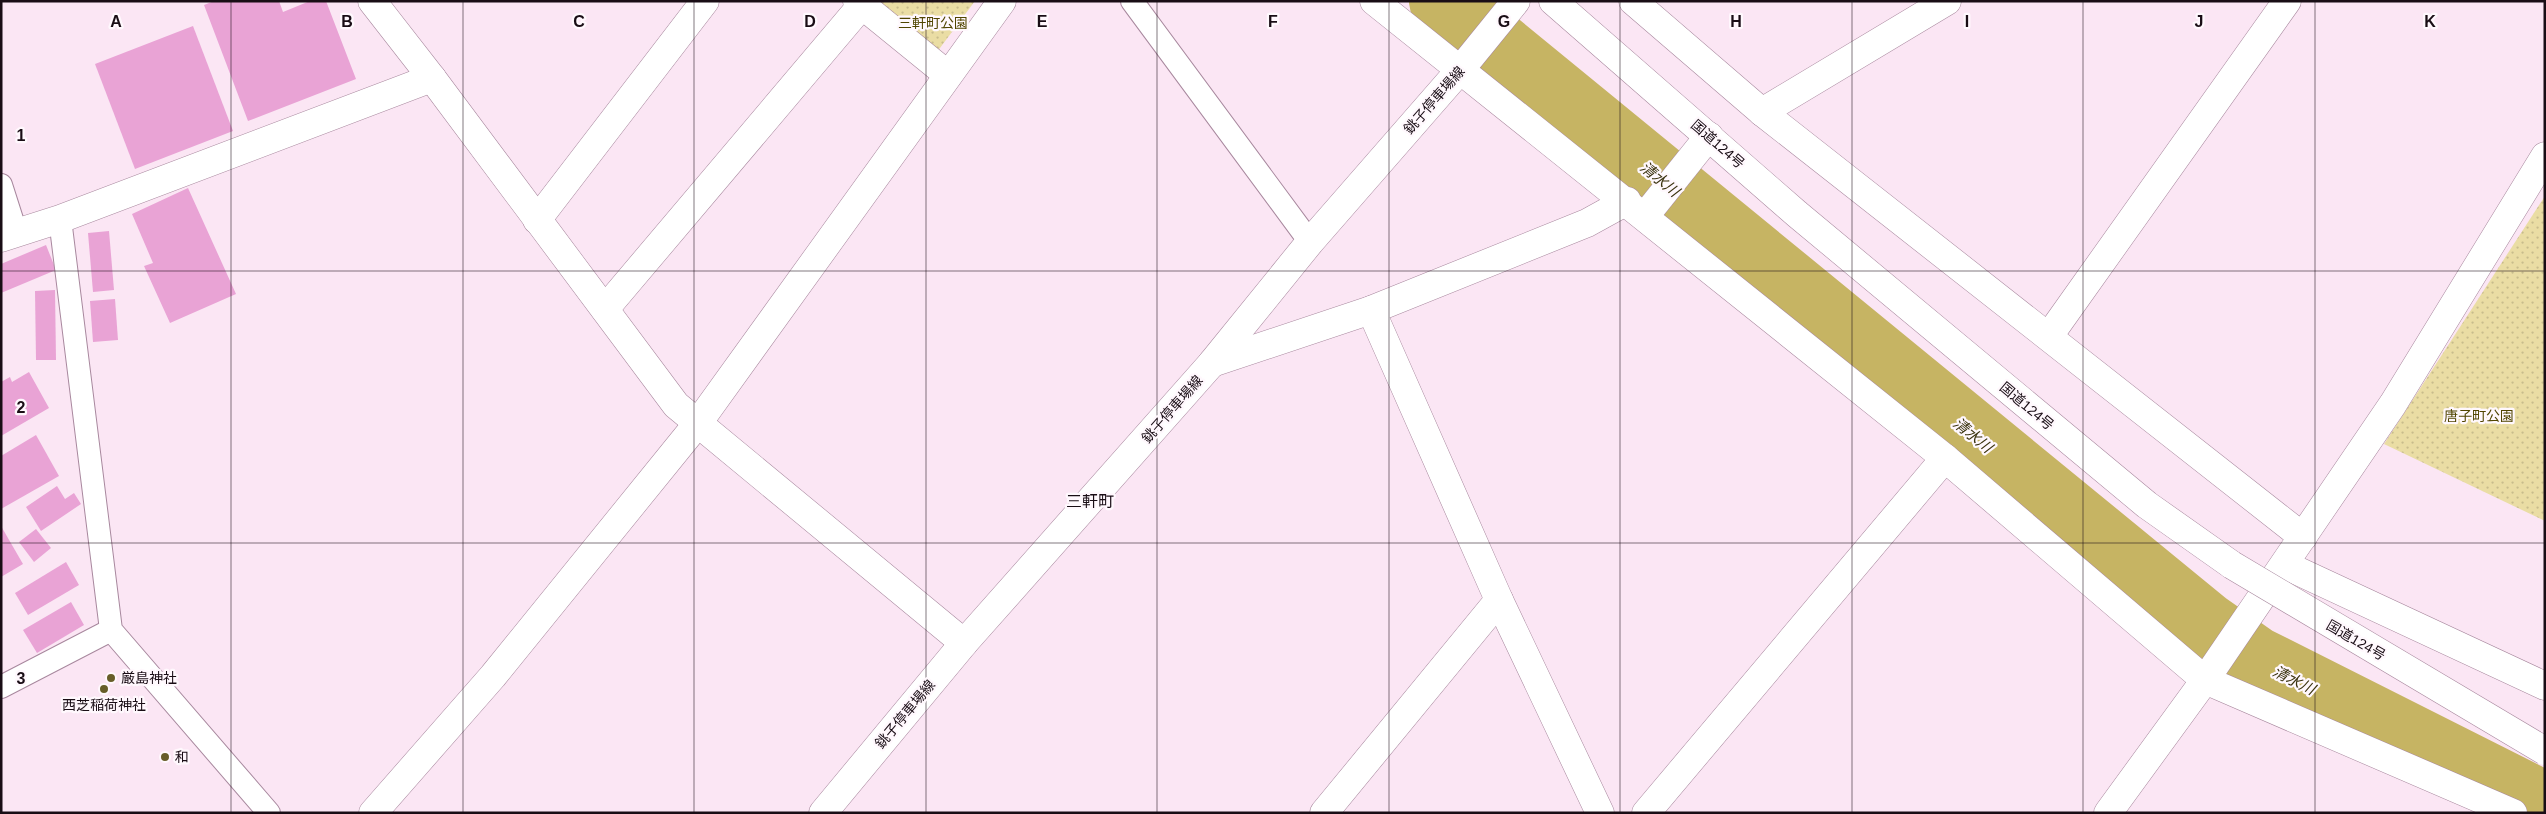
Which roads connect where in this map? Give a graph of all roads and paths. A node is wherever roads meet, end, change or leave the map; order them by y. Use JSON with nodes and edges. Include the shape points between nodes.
{"nodes":[{"id":1,"x":372,"y":1,"type":"edge"},
{"id":2,"x":706,"y":1,"type":"edge"},
{"id":3,"x":1002,"y":1,"type":"edge"},
{"id":4,"x":1132,"y":1,"type":"edge"},
{"id":5,"x":1374,"y":1,"type":"edge"},
{"id":6,"x":1516,"y":1,"type":"edge"},
{"id":7,"x":1553,"y":1,"type":"edge"},
{"id":8,"x":1633,"y":1,"type":"edge"},
{"id":9,"x":1947,"y":1,"type":"edge"},
{"id":10,"x":2287,"y":1,"type":"edge"},
{"id":11,"x":860,"y":3,"type":"edge"},
{"id":12,"x":1460,"y":70,"type":"junction"},
{"id":13,"x":948,"y":75,"type":"junction"},
{"id":14,"x":432,"y":78,"type":"junction"},
{"id":15,"x":1762,"y":112,"type":"junction"},
{"id":16,"x":1709,"y":136,"type":"junction"},
{"id":17,"x":2545,"y":156,"type":"edge"},
{"id":18,"x":1,"y":185,"type":"edge"},
{"id":19,"x":1636,"y":208,"type":"junction"},
{"id":20,"x":60,"y":219,"type":"junction"},
{"id":21,"x":537,"y":220,"type":"junction"},
{"id":22,"x":9,"y":235,"type":"edge"},
{"id":23,"x":1310,"y":242,"type":"junction"},
{"id":24,"x":605,"y":309,"type":"junction"},
{"id":25,"x":1371,"y":310,"type":"junction"},
{"id":26,"x":2049,"y":336,"type":"junction"},
{"id":27,"x":1212,"y":363,"type":"junction"},
{"id":28,"x":698,"y":423,"type":"junction"},
{"id":29,"x":1945,"y":458,"type":"junction"},
{"id":30,"x":2303,"y":537,"type":"junction"},
{"id":31,"x":2285,"y":565,"type":"junction"},
{"id":32,"x":1499,"y":600,"type":"junction"},
{"id":33,"x":111,"y":630,"type":"junction"},
{"id":34,"x":964,"y":644,"type":"junction"},
{"id":35,"x":2205,"y":680,"type":"junction"},
{"id":36,"x":2545,"y":686,"type":"edge"},
{"id":37,"x":1,"y":687,"type":"edge"},
{"id":38,"x":2545,"y":751,"type":"edge"},
{"id":39,"x":269,"y":813,"type":"edge"},
{"id":40,"x":374,"y":813,"type":"edge"},
{"id":41,"x":823,"y":813,"type":"edge"},
{"id":42,"x":1324,"y":813,"type":"edge"},
{"id":43,"x":1600,"y":813,"type":"edge"},
{"id":44,"x":1646,"y":813,"type":"edge"},
{"id":45,"x":2108,"y":813,"type":"edge"},
{"id":46,"x":2513,"y":813,"type":"edge"}],
"edges":[{"from":1,"to":14,"type":"main road"},
{"from":2,"to":21,"type":"main road"},
{"from":3,"to":13,"type":"main road"},
{"from":4,"to":23,"type":"lane"},
{"from":5,"to":12,"type":"main road"},
{"from":6,"to":12,"type":"main road","name":"銚子停車場線"},
{"from":7,"to":16,"type":"main road","name":"国道124号"},
{"from":8,"to":15,"type":"main road"},
{"from":9,"to":15,"type":"main road"},
{"from":10,"to":26,"type":"main road"},
{"from":11,"to":13,"type":"main road"},
{"from":11,"to":24,"type":"main road"},
{"from":12,"to":19,"type":"main road"},
{"from":12,"to":23,"type":"main road","name":"銚子停車場線"},
{"from":13,"to":28,"type":"main road"},
{"from":14,"to":20,"type":"main road"},
{"from":14,"to":21,"type":"main road"},
{"from":15,"to":26,"type":"main road"},
{"from":16,"to":19,"type":"main road"},
{"from":16,"to":38,"type":"main road","name":"国道124号","bridge":true,"via":[[1797,214],[2140,499],[2232,565]]},
{"from":17,"to":30,"type":"main road","via":[[2393,404]]},
{"from":18,"to":22,"type":"lane"},
{"from":19,"to":25,"type":"main road","via":[[1588,223]]},
{"from":19,"to":29,"type":"main road"},
{"from":20,"to":22,"type":"main road"},
{"from":20,"to":33,"type":"lane"},
{"from":21,"to":24,"type":"main road"},
{"from":23,"to":27,"type":"main road","name":"銚子停車場線"},
{"from":24,"to":28,"type":"main road","via":[[676,405]]},
{"from":25,"to":27,"type":"main road"},
{"from":25,"to":32,"type":"main road"},
{"from":26,"to":30,"type":"main road"},
{"from":27,"to":34,"type":"main road","name":"銚子停車場線"},
{"from":28,"to":34,"type":"main road"},
{"from":28,"to":40,"type":"main road","via":[[493,676]]},
{"from":29,"to":35,"type":"main road"},
{"from":29,"to":44,"type":"main road"},
{"from":30,"to":31,"type":"main road"},
{"from":31,"to":35,"type":"main road"},
{"from":31,"to":36,"type":"main road"},
{"from":32,"to":42,"type":"main road"},
{"from":32,"to":43,"type":"main road"},
{"from":33,"to":37,"type":"lane"},
{"from":33,"to":39,"type":"lane"},
{"from":34,"to":41,"type":"main road","name":"銚子停車場線"},
{"from":35,"to":45,"type":"main road"},
{"from":35,"to":46,"type":"main road"}]}
